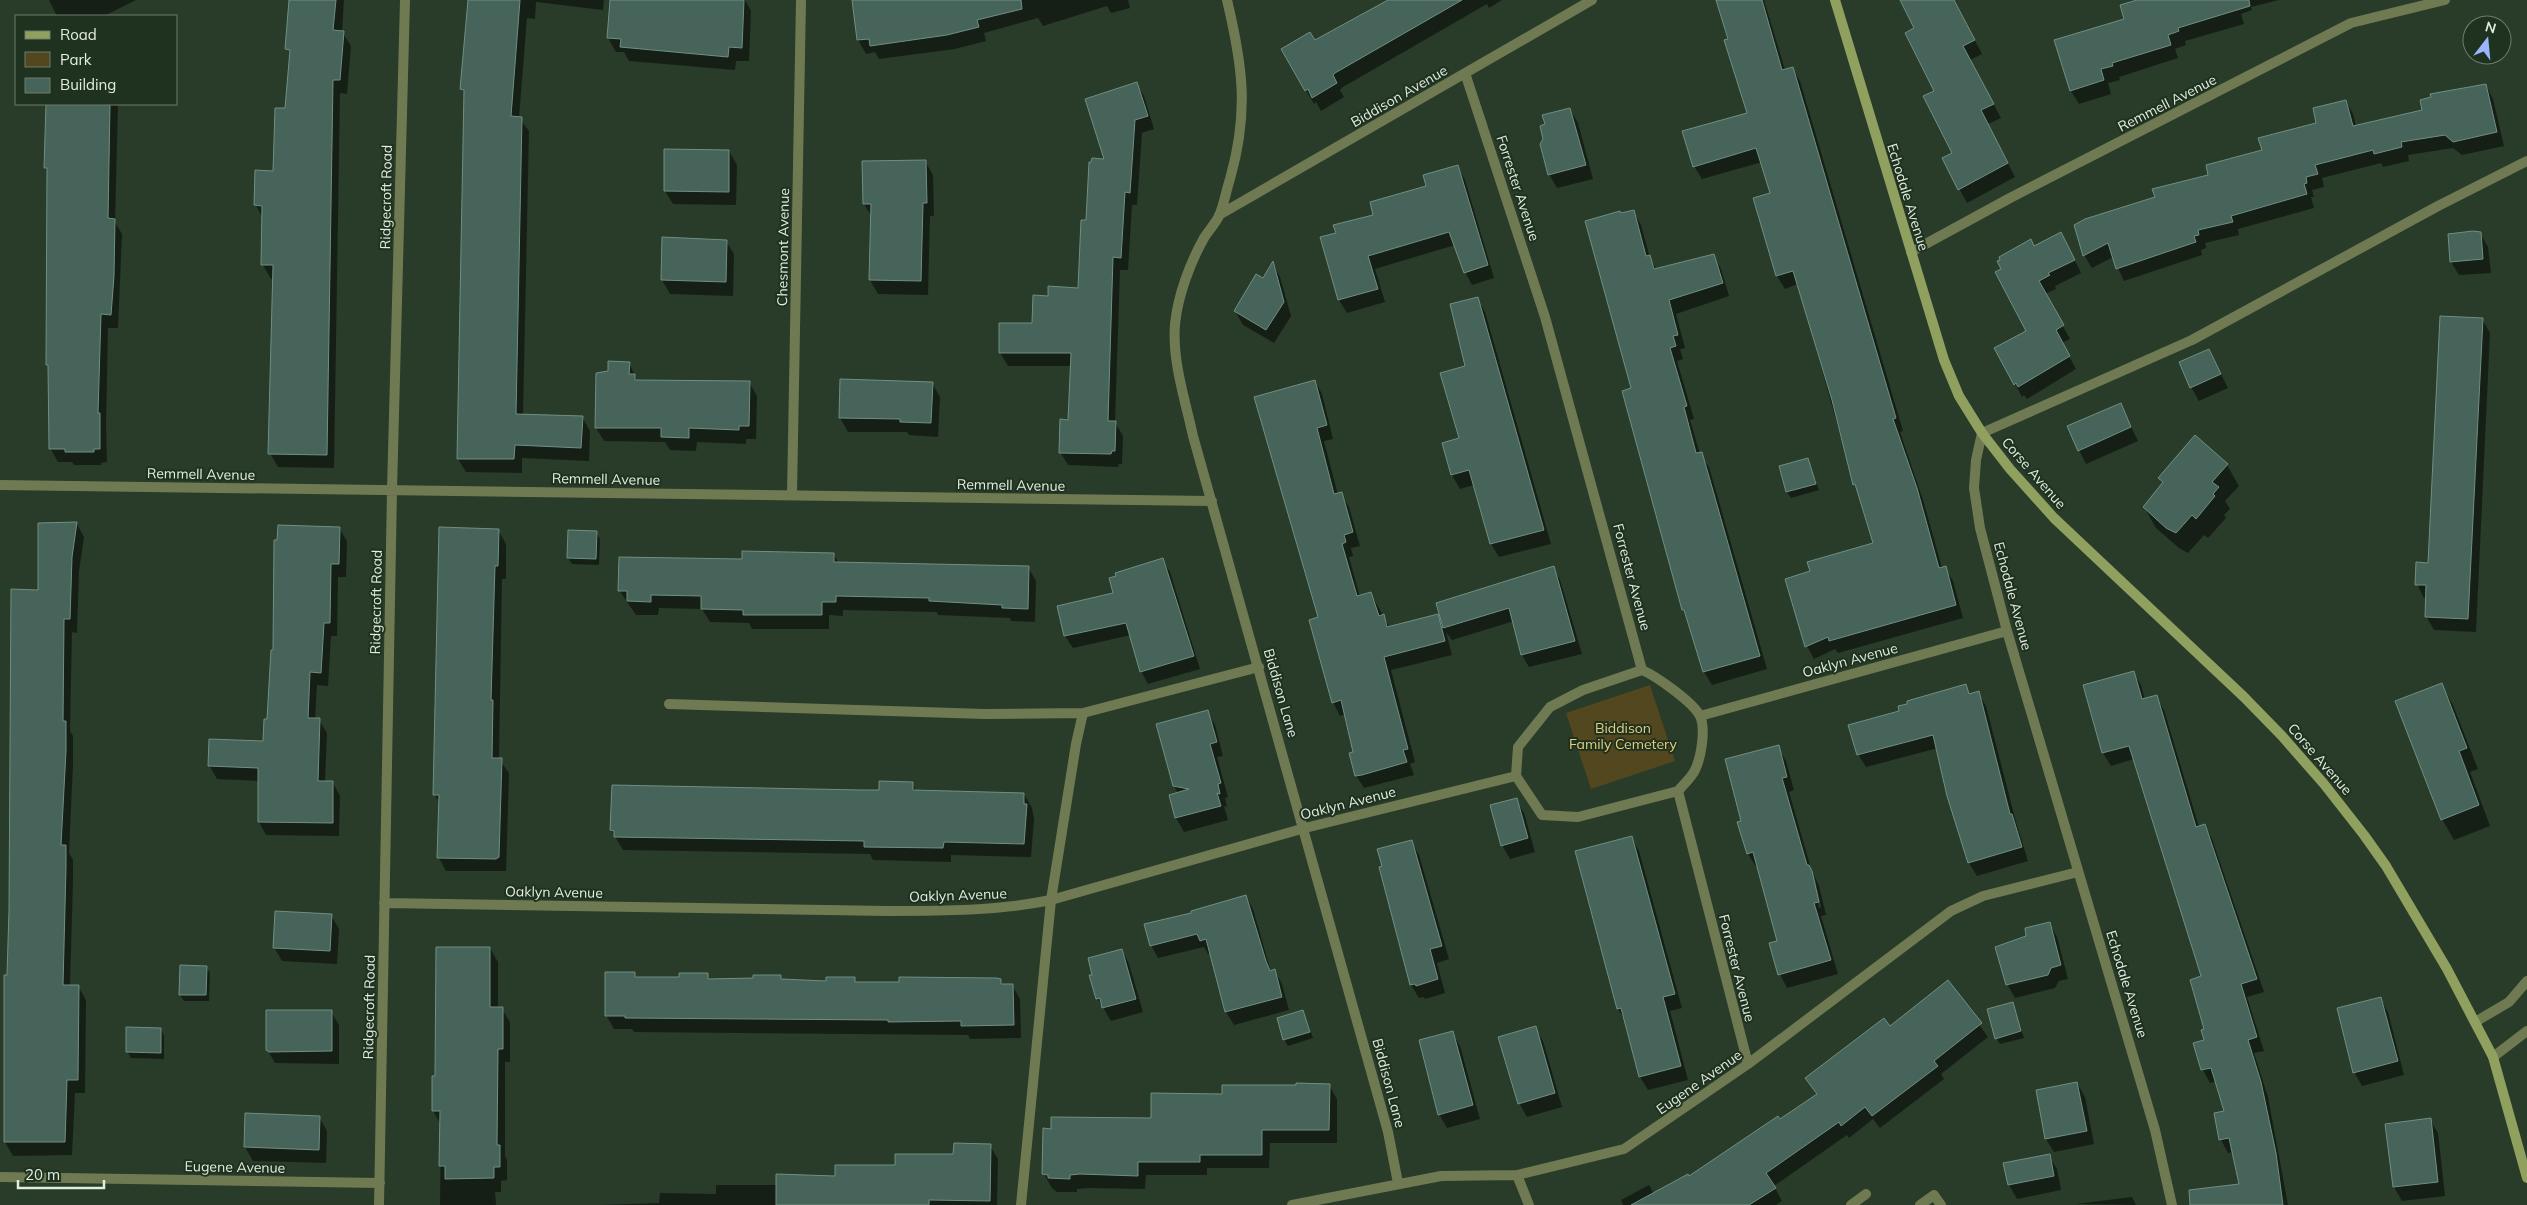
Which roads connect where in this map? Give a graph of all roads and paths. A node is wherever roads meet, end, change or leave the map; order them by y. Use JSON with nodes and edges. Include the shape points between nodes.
{"nodes":[{"id":1,"x":405,"y":0,"type":"edge"},
{"id":2,"x":801,"y":0,"type":"edge"},
{"id":3,"x":1227,"y":0,"type":"edge"},
{"id":4,"x":1592,"y":0,"type":"edge"},
{"id":5,"x":1834,"y":0,"type":"edge"},
{"id":6,"x":2444,"y":0,"type":"edge"},
{"id":7,"x":1465,"y":74,"type":"junction"},
{"id":8,"x":2527,"y":162,"type":"edge"},
{"id":9,"x":1219,"y":215,"type":"junction"},
{"id":10,"x":1911,"y":252,"type":"junction"},
{"id":11,"x":1982,"y":433,"type":"junction"},
{"id":12,"x":0,"y":485,"type":"edge"},
{"id":13,"x":392,"y":490,"type":"junction"},
{"id":14,"x":792,"y":495,"type":"junction"},
{"id":15,"x":1212,"y":501,"type":"junction"},
{"id":16,"x":2007,"y":631,"type":"junction"},
{"id":17,"x":1259,"y":667,"type":"junction"},
{"id":18,"x":1642,"y":670,"type":"junction"},
{"id":19,"x":669,"y":704,"type":"dead end"},
{"id":20,"x":1083,"y":712,"type":"junction"},
{"id":21,"x":1700,"y":716,"type":"junction"},
{"id":22,"x":1516,"y":776,"type":"junction"},
{"id":23,"x":1678,"y":791,"type":"junction"},
{"id":24,"x":1305,"y":828,"type":"junction"},
{"id":25,"x":2078,"y":872,"type":"junction"},
{"id":26,"x":1051,"y":900,"type":"junction"},
{"id":27,"x":384,"y":903,"type":"junction"},
{"id":28,"x":2527,"y":981,"type":"edge"},
{"id":29,"x":2475,"y":1022,"type":"junction"},
{"id":30,"x":2527,"y":1031,"type":"edge"},
{"id":31,"x":2493,"y":1056,"type":"junction"},
{"id":32,"x":1748,"y":1064,"type":"junction"},
{"id":33,"x":1517,"y":1175,"type":"junction"},
{"id":34,"x":0,"y":1177,"type":"edge"},
{"id":35,"x":2527,"y":1178,"type":"edge"},
{"id":36,"x":380,"y":1183,"type":"junction"},
{"id":37,"x":1398,"y":1184,"type":"junction"},
{"id":38,"x":1866,"y":1194,"type":"dead end"},
{"id":39,"x":379,"y":1205,"type":"edge"},
{"id":40,"x":1020,"y":1205,"type":"edge"},
{"id":41,"x":1292,"y":1205,"type":"edge"},
{"id":42,"x":1529,"y":1205,"type":"edge"},
{"id":43,"x":1851,"y":1205,"type":"edge"},
{"id":44,"x":1920,"y":1205,"type":"edge"},
{"id":45,"x":1941,"y":1205,"type":"edge"},
{"id":46,"x":2172,"y":1205,"type":"edge"}],
"edges":[{"from":1,"to":13,"type":"street","name":"Ridgecroft Road"},
{"from":2,"to":14,"type":"street","name":"Chesmont Avenue"},
{"from":3,"to":9,"type":"street","via":[[1240,59],[1243,110],[1238,145]]},
{"from":4,"to":7,"type":"street","name":"Biddison Avenue"},
{"from":5,"to":10,"type":"main road","name":"Echodale Avenue"},
{"from":6,"to":10,"type":"street","name":"Remmell Avenue","via":[[2351,23]]},
{"from":7,"to":9,"type":"street","name":"Biddison Avenue"},
{"from":7,"to":18,"type":"street","name":"Forrester Avenue","via":[[1545,317]]},
{"from":8,"to":11,"type":"street","via":[[2438,206],[2192,340]]},
{"from":9,"to":15,"type":"street","name":"Biddison Lane","via":[[1204,239],[1180,296],[1174,350],[1193,436]]},
{"from":10,"to":11,"type":"main road","name":"Echodale Avenue","via":[[1944,360],[1959,396]]},
{"from":11,"to":16,"type":"street","name":"Echodale Avenue","via":[[1974,488],[1980,528]]},
{"from":11,"to":29,"type":"main road","name":"Corse Avenue","via":[[2054,518],[2244,697],[2324,784],[2386,866]]},
{"from":12,"to":13,"type":"street","name":"Remmell Avenue"},
{"from":13,"to":14,"type":"street","name":"Remmell Avenue"},
{"from":13,"to":27,"type":"street","name":"Ridgecroft Road"},
{"from":14,"to":15,"type":"street","name":"Remmell Avenue"},
{"from":15,"to":17,"type":"street","name":"Biddison Lane"},
{"from":16,"to":21,"type":"street","name":"Oaklyn Avenue"},
{"from":16,"to":25,"type":"street","name":"Echodale Avenue"},
{"from":17,"to":20,"type":"street"},
{"from":17,"to":24,"type":"street","name":"Biddison Lane"},
{"from":18,"to":21,"type":"street","via":[[1653,674]]},
{"from":18,"to":22,"type":"street","via":[[1583,690],[1550,707],[1518,747]]},
{"from":19,"to":20,"type":"street","via":[[985,714]]},
{"from":20,"to":26,"type":"street"},
{"from":21,"to":23,"type":"street","via":[[1702,730],[1695,770]]},
{"from":22,"to":23,"type":"street","via":[[1542,815],[1578,817]]},
{"from":22,"to":24,"type":"street","name":"Oaklyn Avenue"},
{"from":23,"to":32,"type":"street","name":"Forrester Avenue"},
{"from":24,"to":26,"type":"street","name":"Oaklyn Avenue"},
{"from":24,"to":37,"type":"street","name":"Biddison Lane","via":[[1388,1132]]},
{"from":25,"to":32,"type":"street","name":"Eugene Avenue","via":[[1983,896],[1951,911]]},
{"from":25,"to":46,"type":"street","name":"Echodale Avenue","via":[[2155,1130]]},
{"from":26,"to":27,"type":"street","name":"Oaklyn Avenue","via":[[1019,907],[946,911]]},
{"from":26,"to":40,"type":"street"},
{"from":27,"to":36,"type":"street","name":"Ridgecroft Road"},
{"from":28,"to":29,"type":"street","via":[[2509,1002]]},
{"from":29,"to":31,"type":"main road","name":"Corse Avenue"},
{"from":30,"to":31,"type":"street"},
{"from":31,"to":35,"type":"main road","name":"Corse Avenue"},
{"from":32,"to":33,"type":"street","name":"Eugene Avenue","via":[[1624,1149]]},
{"from":33,"to":37,"type":"street","name":"Eugene Avenue","via":[[1440,1176]]},
{"from":33,"to":42,"type":"street"},
{"from":34,"to":36,"type":"street","name":"Eugene Avenue"},
{"from":36,"to":39,"type":"street","name":"Ridgecroft Road"},
{"from":37,"to":41,"type":"street","name":"Eugene Avenue"},
{"from":38,"to":43,"type":"street"},
{"from":44,"to":45,"type":"street","via":[[1934,1195]]}]}
